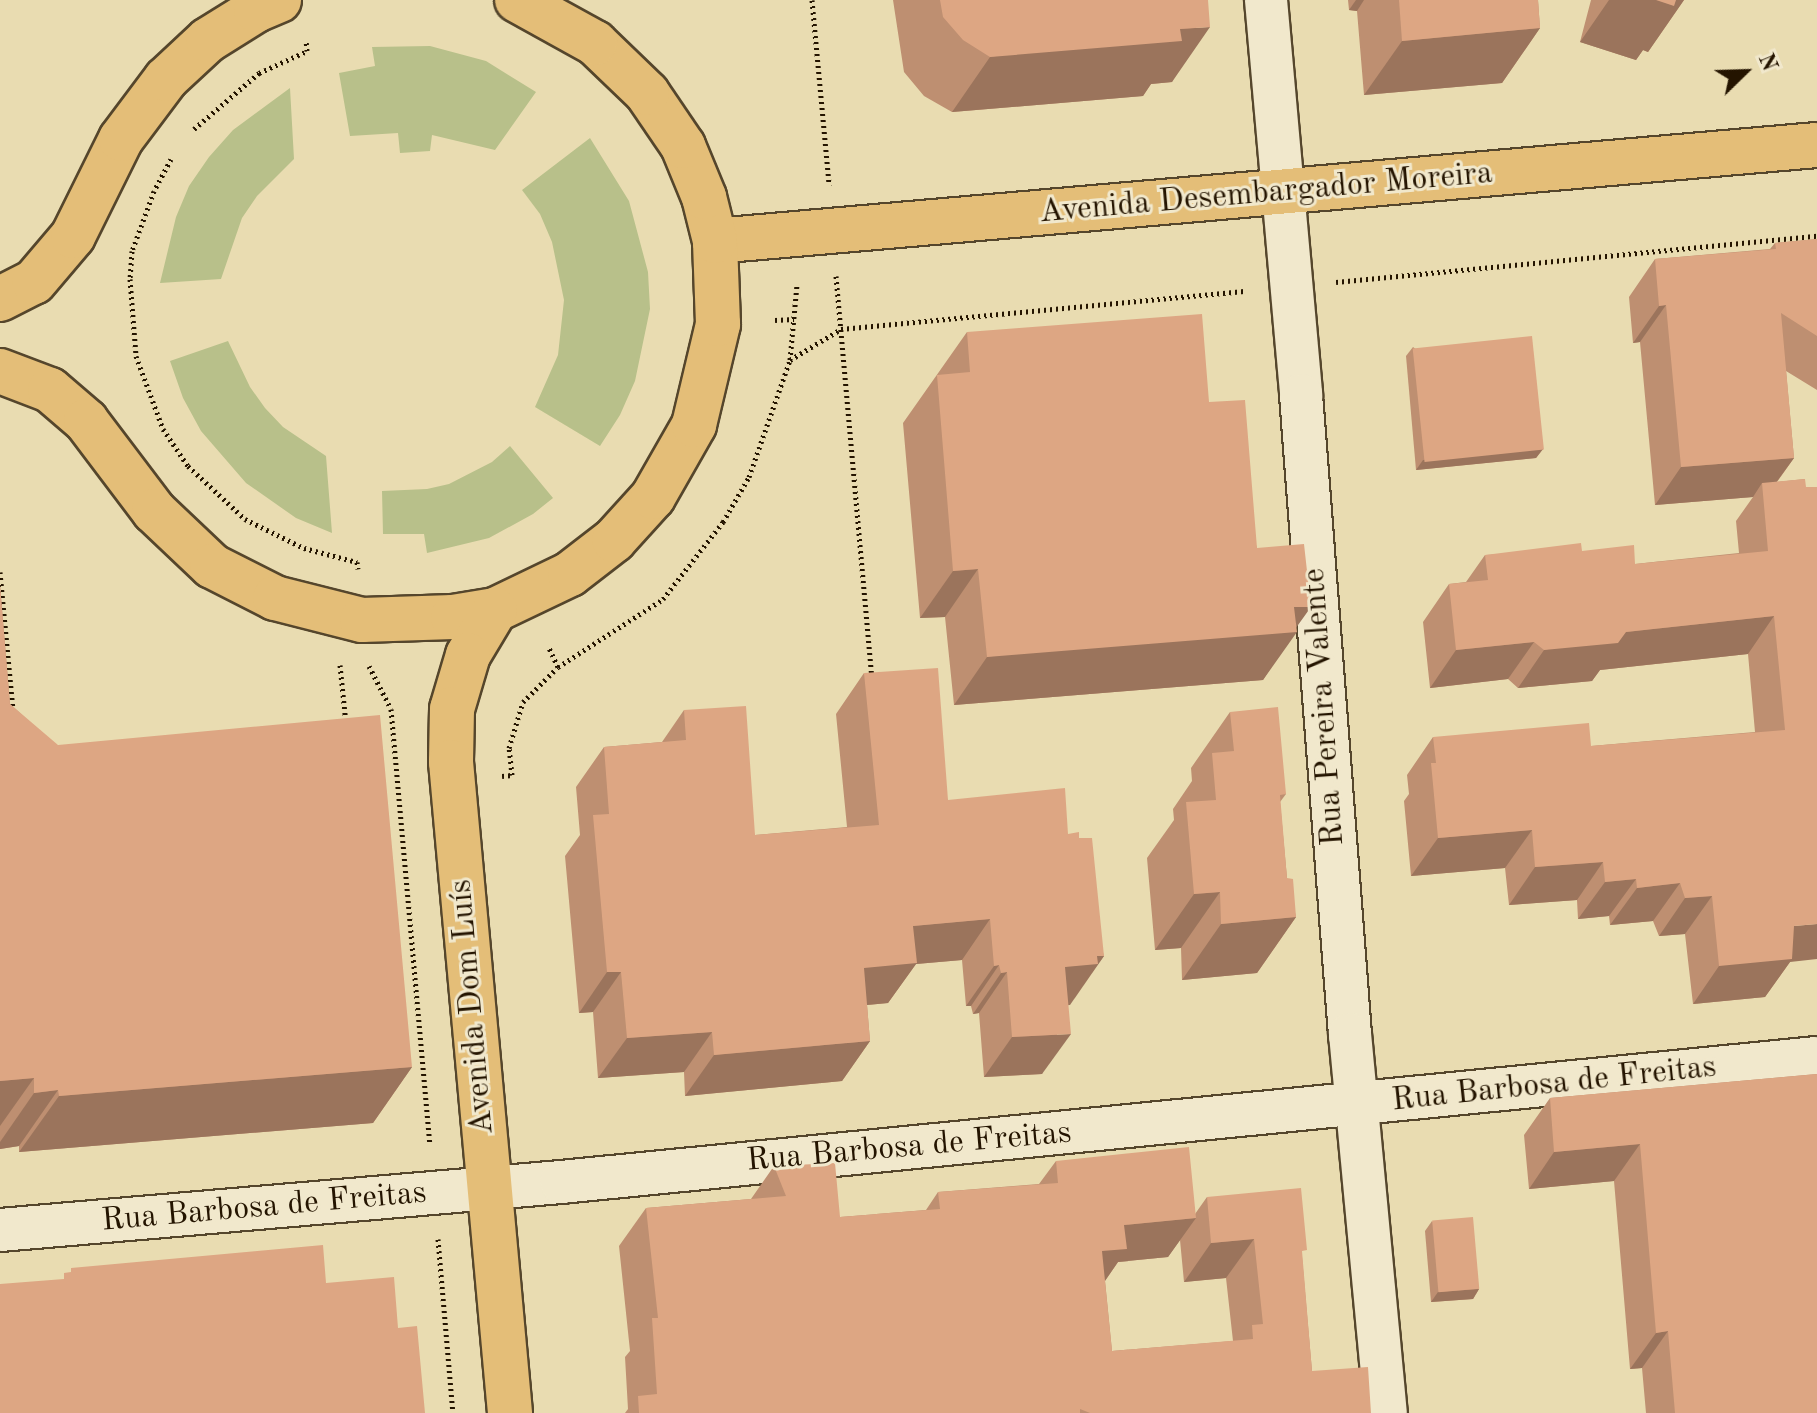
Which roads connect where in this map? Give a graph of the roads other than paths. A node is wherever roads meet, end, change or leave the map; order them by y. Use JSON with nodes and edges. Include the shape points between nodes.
{"nodes":[{"id":1,"x":279,"y":0,"type":"edge"},
{"id":2,"x":517,"y":0,"type":"edge"},
{"id":3,"x":1266,"y":0,"type":"edge"},
{"id":4,"x":1817,"y":145,"type":"edge"},
{"id":5,"x":1283,"y":192,"type":"junction"},
{"id":6,"x":715,"y":241,"type":"junction"},
{"id":7,"x":0,"y":299,"type":"edge"},
{"id":8,"x":0,"y":371,"type":"edge"},
{"id":9,"x":495,"y":610,"type":"junction"},
{"id":10,"x":1817,"y":1058,"type":"edge"},
{"id":11,"x":1356,"y":1105,"type":"junction"},
{"id":12,"x":489,"y":1188,"type":"junction"},
{"id":13,"x":0,"y":1230,"type":"edge"},
{"id":14,"x":510,"y":1413,"type":"edge"},
{"id":15,"x":1386,"y":1413,"type":"edge"}],
"edges":[{"from":1,"to":7,"type":"main road","via":[[208,40],[166,79],[121,139],[73,236],[34,282]]},
{"from":2,"to":6,"type":"main road","via":[[595,43],[647,93],[683,146]]},
{"from":3,"to":5,"type":"street","name":"Rua Pereira Valente"},
{"from":4,"to":5,"type":"main road","name":"Avenida Desembargador Moreira"},
{"from":5,"to":6,"type":"main road","name":"Avenida Desembargador Moreira"},
{"from":5,"to":11,"type":"street","name":"Rua Pereira Valente"},
{"from":6,"to":9,"type":"main road","via":[[718,324],[694,425],[676,461],[653,497],[614,540],[570,574]]},
{"from":8,"to":9,"type":"main road","via":[[50,390],[86,421],[154,511],[212,566],[275,598],[362,620]]},
{"from":9,"to":12,"type":"main road","name":"Avenida Dom Luís","via":[[468,655],[452,709],[451,762]]},
{"from":10,"to":11,"type":"street","name":"Rua Barbosa de Freitas"},
{"from":11,"to":12,"type":"street","name":"Rua Barbosa de Freitas"},
{"from":11,"to":15,"type":"street","name":"Rua Pereira Valente"},
{"from":12,"to":13,"type":"street","name":"Rua Barbosa de Freitas"},
{"from":12,"to":14,"type":"main road","name":"Avenida Dom Luís"}]}
